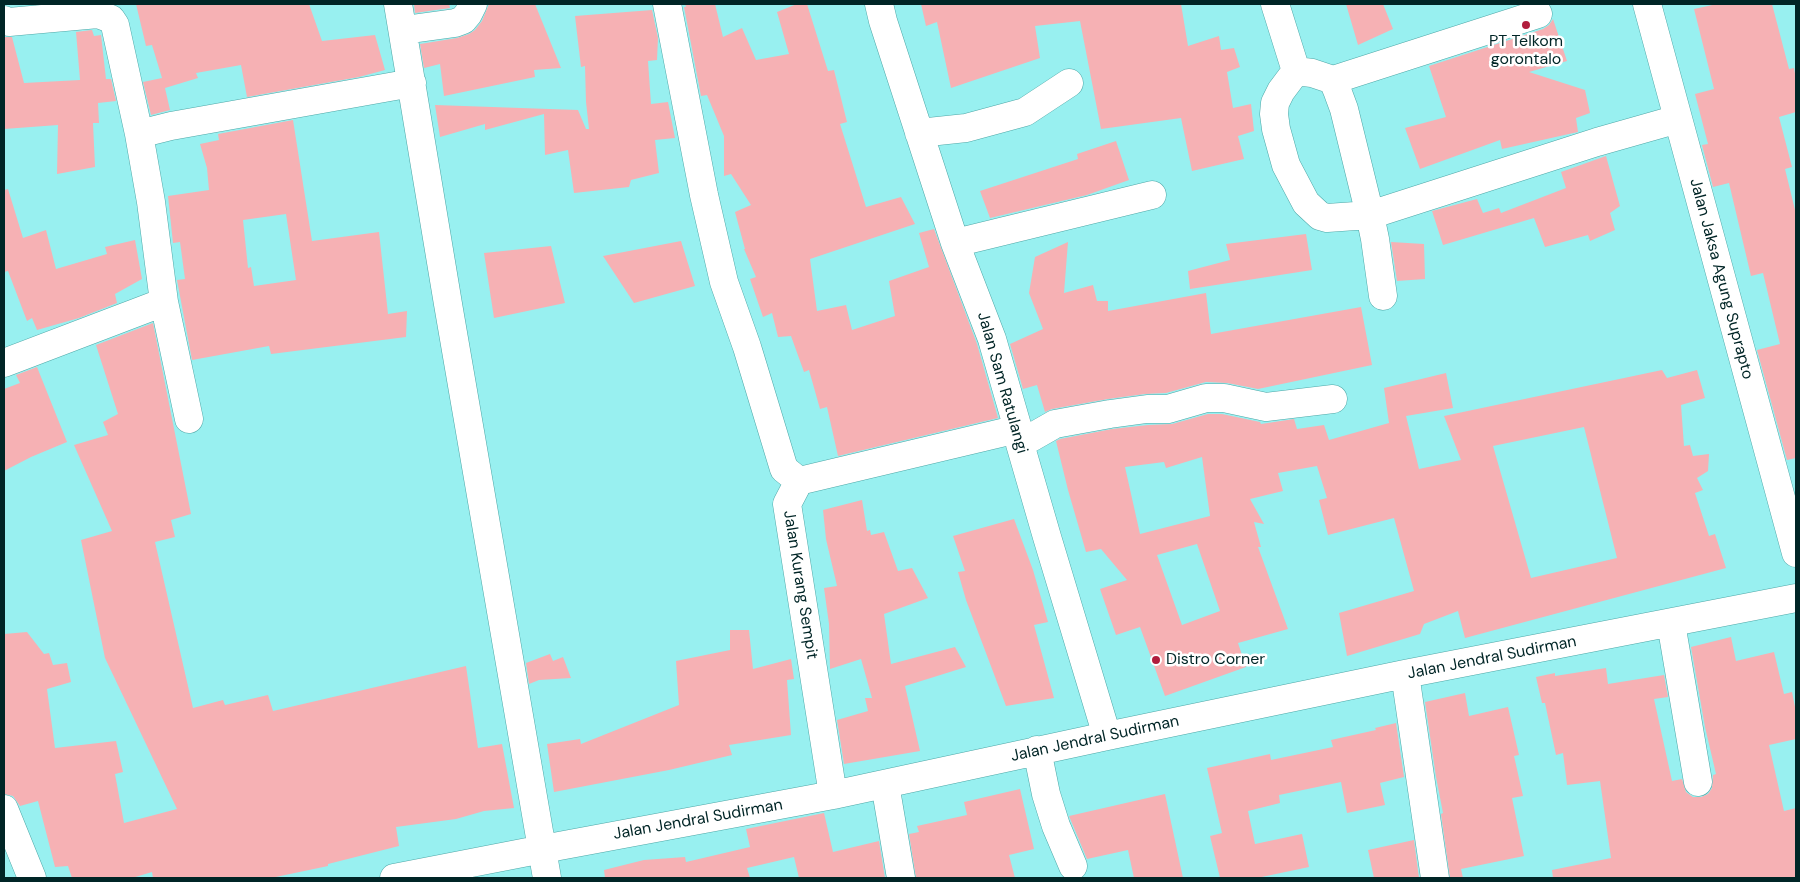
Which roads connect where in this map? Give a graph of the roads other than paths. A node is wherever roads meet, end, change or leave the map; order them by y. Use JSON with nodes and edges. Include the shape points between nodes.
{"nodes":[{"id":1,"x":473,"y":4,"type":"edge"},
{"id":2,"x":667,"y":4,"type":"edge"},
{"id":3,"x":880,"y":4,"type":"edge"},
{"id":4,"x":1275,"y":4,"type":"edge"},
{"id":5,"x":1647,"y":4,"type":"edge"},
{"id":6,"x":1538,"y":14,"type":"dead end"},
{"id":7,"x":401,"y":17,"type":"edge"},
{"id":8,"x":4,"y":20,"type":"edge"},
{"id":9,"x":1296,"y":71,"type":"junction"},
{"id":10,"x":1333,"y":80,"type":"junction"},
{"id":11,"x":412,"y":83,"type":"junction"},
{"id":12,"x":1069,"y":83,"type":"dead end"},
{"id":13,"x":1678,"y":119,"type":"junction"},
{"id":14,"x":139,"y":134,"type":"junction"},
{"id":15,"x":919,"y":134,"type":"junction"},
{"id":16,"x":1152,"y":195,"type":"dead end"},
{"id":17,"x":1370,"y":215,"type":"junction"},
{"id":18,"x":955,"y":243,"type":"junction"},
{"id":19,"x":1384,"y":296,"type":"dead end"},
{"id":20,"x":164,"y":302,"type":"junction"},
{"id":21,"x":4,"y":363,"type":"edge"},
{"id":22,"x":1333,"y":399,"type":"dead end"},
{"id":23,"x":189,"y":419,"type":"dead end"},
{"id":24,"x":1019,"y":437,"type":"junction"},
{"id":25,"x":799,"y":481,"type":"junction"},
{"id":26,"x":1796,"y":553,"type":"edge"},
{"id":27,"x":1796,"y":598,"type":"edge"},
{"id":28,"x":1671,"y":623,"type":"junction"},
{"id":29,"x":1406,"y":674,"type":"junction"},
{"id":30,"x":1106,"y":736,"type":"junction"},
{"id":31,"x":1037,"y":750,"type":"junction"},
{"id":32,"x":1698,"y":782,"type":"dead end"},
{"id":33,"x":885,"y":784,"type":"junction"},
{"id":34,"x":833,"y":795,"type":"junction"},
{"id":35,"x":4,"y":809,"type":"edge"},
{"id":36,"x":543,"y":849,"type":"junction"},
{"id":37,"x":1073,"y":866,"type":"dead end"},
{"id":38,"x":32,"y":878,"type":"edge"},
{"id":39,"x":394,"y":878,"type":"edge"},
{"id":40,"x":547,"y":878,"type":"edge"},
{"id":41,"x":901,"y":878,"type":"edge"},
{"id":42,"x":1435,"y":878,"type":"edge"}],
"edges":[{"from":1,"to":7,"type":"street","via":[[463,20],[444,25]]},
{"from":2,"to":25,"type":"street","via":[[724,282],[784,469]]},
{"from":3,"to":15,"type":"street","name":"Jalan Sam Ratulangi"},
{"from":4,"to":9,"type":"street"},
{"from":5,"to":13,"type":"street","name":"Jalan Jaksa Agung Suprapto"},
{"from":6,"to":10,"type":"street"},
{"from":7,"to":11,"type":"street"},
{"from":8,"to":14,"type":"street","via":[[98,14],[112,19]]},
{"from":9,"to":10,"type":"street"},
{"from":9,"to":17,"type":"street","via":[[1281,91],[1274,114],[1280,147],[1291,178],[1306,203],[1320,216]]},
{"from":10,"to":17,"type":"street","via":[[1344,109]]},
{"from":11,"to":14,"type":"street"},
{"from":11,"to":36,"type":"street"},
{"from":12,"to":15,"type":"street","via":[[1025,112],[966,128]]},
{"from":13,"to":17,"type":"street"},
{"from":13,"to":26,"type":"street","name":"Jalan Jaksa Agung Suprapto"},
{"from":14,"to":20,"type":"street"},
{"from":15,"to":18,"type":"street","name":"Jalan Sam Ratulangi"},
{"from":16,"to":18,"type":"street"},
{"from":17,"to":19,"type":"street"},
{"from":18,"to":24,"type":"street","name":"Jalan Sam Ratulangi","via":[[992,339]]},
{"from":20,"to":21,"type":"street"},
{"from":20,"to":23,"type":"street"},
{"from":22,"to":24,"type":"street","via":[[1266,407],[1224,398],[1206,398],[1168,408],[1056,424]]},
{"from":24,"to":25,"type":"street"},
{"from":24,"to":30,"type":"street","name":"Jalan Sam Ratulangi"},
{"from":25,"to":34,"type":"street","name":"Jalan Kurang Sempit","via":[[787,504]]},
{"from":27,"to":28,"type":"street","name":"Jalan Jendral Sudirman"},
{"from":28,"to":29,"type":"street","name":"Jalan Jendral Sudirman"},
{"from":28,"to":32,"type":"street"},
{"from":29,"to":30,"type":"street","name":"Jalan Jendral Sudirman"},
{"from":29,"to":42,"type":"street"},
{"from":30,"to":31,"type":"street","name":"Jalan Jendral Sudirman"},
{"from":31,"to":33,"type":"street","name":"Jalan Jendral Sudirman"},
{"from":31,"to":37,"type":"street","via":[[1046,794]]},
{"from":33,"to":34,"type":"street","name":"Jalan Jendral Sudirman"},
{"from":33,"to":41,"type":"street"},
{"from":34,"to":36,"type":"street","name":"Jalan Jendral Sudirman"},
{"from":35,"to":38,"type":"street"},
{"from":36,"to":39,"type":"street","name":"Jalan Jendral Sudirman"},
{"from":36,"to":40,"type":"street"}]}
